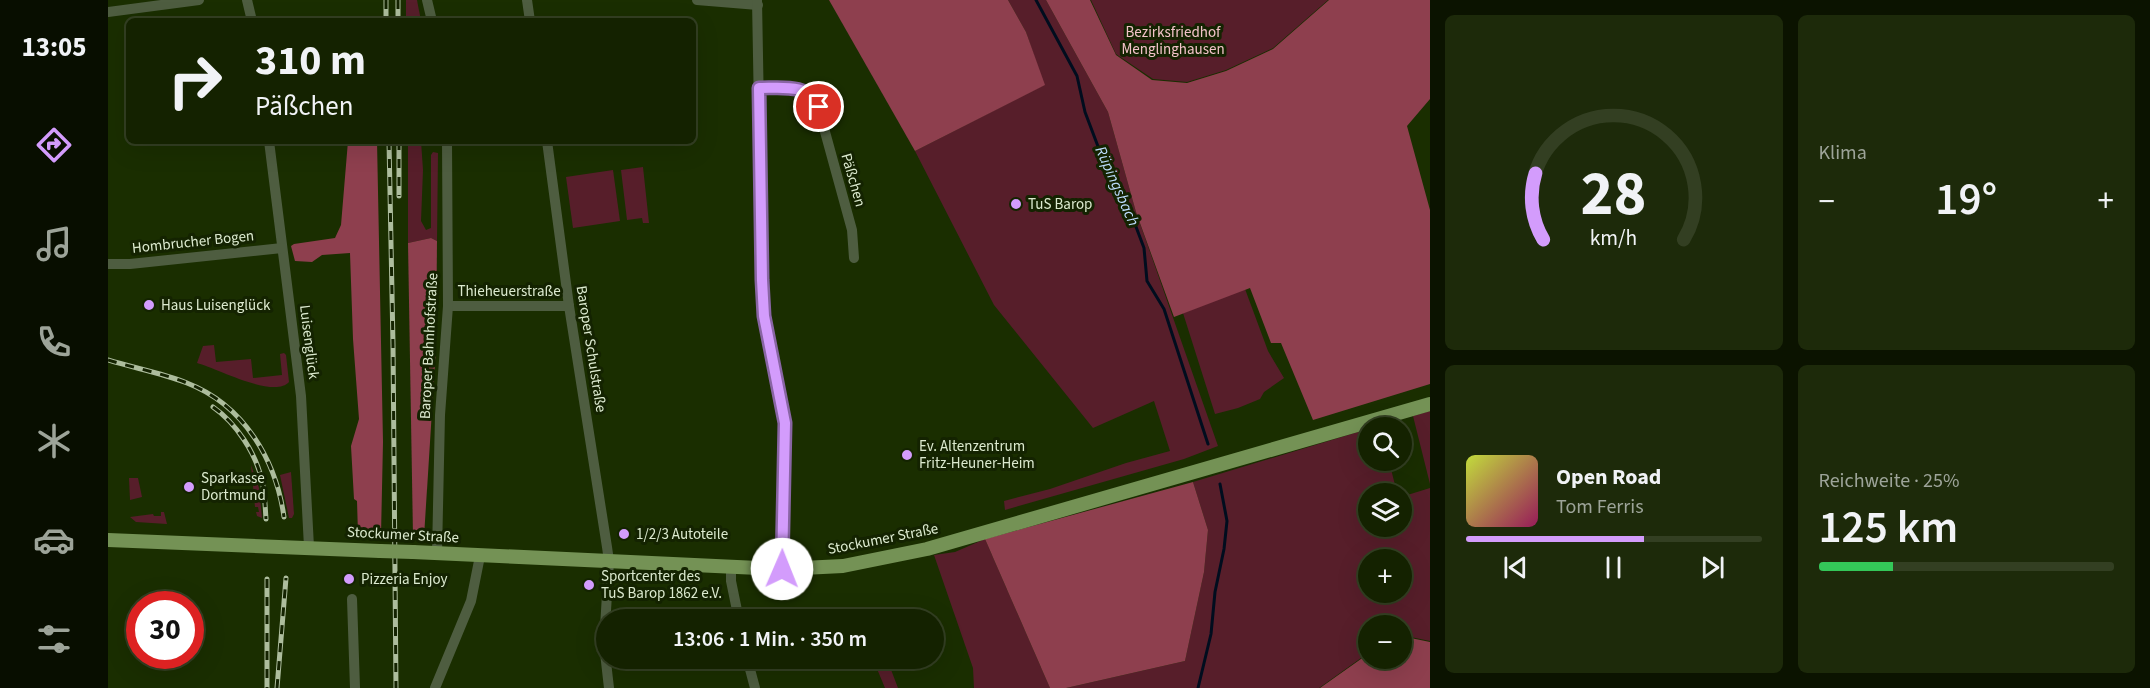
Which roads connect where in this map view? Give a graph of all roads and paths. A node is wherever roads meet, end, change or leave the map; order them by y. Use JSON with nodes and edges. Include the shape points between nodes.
{"nodes":[{"id":1,"x":199,"y":0,"type":"edge"},
{"id":2,"x":247,"y":0,"type":"edge"},
{"id":3,"x":427,"y":0,"type":"edge"},
{"id":4,"x":527,"y":0,"type":"edge"},
{"id":5,"x":697,"y":0,"type":"edge"},
{"id":6,"x":758,"y":3,"type":"edge"},
{"id":7,"x":108,"y":12,"type":"edge"},
{"id":8,"x":251,"y":18,"type":"edge"},
{"id":9,"x":431,"y":18,"type":"edge"},
{"id":10,"x":530,"y":18,"type":"edge"},
{"id":11,"x":759,"y":88,"type":"junction"},
{"id":12,"x":269,"y":144,"type":"edge"},
{"id":13,"x":447,"y":144,"type":"edge"},
{"id":14,"x":547,"y":144,"type":"edge"},
{"id":15,"x":282,"y":248,"type":"junction"},
{"id":16,"x":854,"y":258,"type":"dead end"},
{"id":17,"x":108,"y":264,"type":"edge"},
{"id":18,"x":448,"y":306,"type":"junction"},
{"id":19,"x":569,"y":306,"type":"junction"},
{"id":20,"x":1430,"y":404,"type":"edge"},
{"id":21,"x":108,"y":540,"type":"edge"},
{"id":22,"x":309,"y":547,"type":"junction"},
{"id":23,"x":437,"y":553,"type":"junction"},
{"id":24,"x":480,"y":556,"type":"junction"},
{"id":25,"x":609,"y":561,"type":"junction"},
{"id":26,"x":731,"y":567,"type":"junction"},
{"id":27,"x":782,"y":569,"type":"junction"},
{"id":28,"x":352,"y":599,"type":"dead end"},
{"id":29,"x":737,"y":609,"type":"edge"},
{"id":30,"x":750,"y":669,"type":"edge"},
{"id":31,"x":355,"y":688,"type":"edge"},
{"id":32,"x":435,"y":688,"type":"edge"},
{"id":33,"x":609,"y":688,"type":"edge"},
{"id":34,"x":755,"y":688,"type":"edge"}],
"edges":[{"from":1,"to":7,"type":"street"},
{"from":2,"to":8,"type":"street"},
{"from":3,"to":9,"type":"street"},
{"from":4,"to":10,"type":"street"},
{"from":5,"to":6,"type":"street"},
{"from":6,"to":11,"type":"street"},
{"from":11,"to":16,"type":"street","name":"Päßchen","via":[[799,89],[816,99],[852,230]]},
{"from":11,"to":27,"type":"street","via":[[764,316],[785,423]]},
{"from":12,"to":15,"type":"street","name":"Luisenglück"},
{"from":13,"to":18,"type":"street","name":"Baroper Bahnhofstraße"},
{"from":14,"to":19,"type":"street","name":"Baroper Schulstraße"},
{"from":15,"to":17,"type":"street","name":"Hombrucher Bogen"},
{"from":15,"to":22,"type":"street","name":"Luisenglück","via":[[304,427]]},
{"from":18,"to":19,"type":"street","name":"Thieheuerstraße"},
{"from":18,"to":23,"type":"street","name":"Baroper Bahnhofstraße","via":[[440,415]]},
{"from":19,"to":25,"type":"street","name":"Baroper Schulstraße"},
{"from":20,"to":27,"type":"main road","name":"Stockumer Straße","via":[[927,549],[843,566]]},
{"from":21,"to":22,"type":"main road","name":"Stockumer Straße"},
{"from":22,"to":23,"type":"main road","name":"Stockumer Straße","bridge":true},
{"from":23,"to":24,"type":"main road","name":"Stockumer Straße"},
{"from":24,"to":25,"type":"main road","name":"Stockumer Straße"},
{"from":24,"to":32,"type":"street","via":[[471,601]]},
{"from":25,"to":26,"type":"main road","name":"Stockumer Straße"},
{"from":25,"to":33,"type":"street","name":"Baroper Schulstraße","via":[[604,644]]},
{"from":26,"to":27,"type":"main road","name":"Stockumer Straße"},
{"from":26,"to":29,"type":"street"},
{"from":28,"to":31,"type":"street"},
{"from":30,"to":34,"type":"street"}]}
